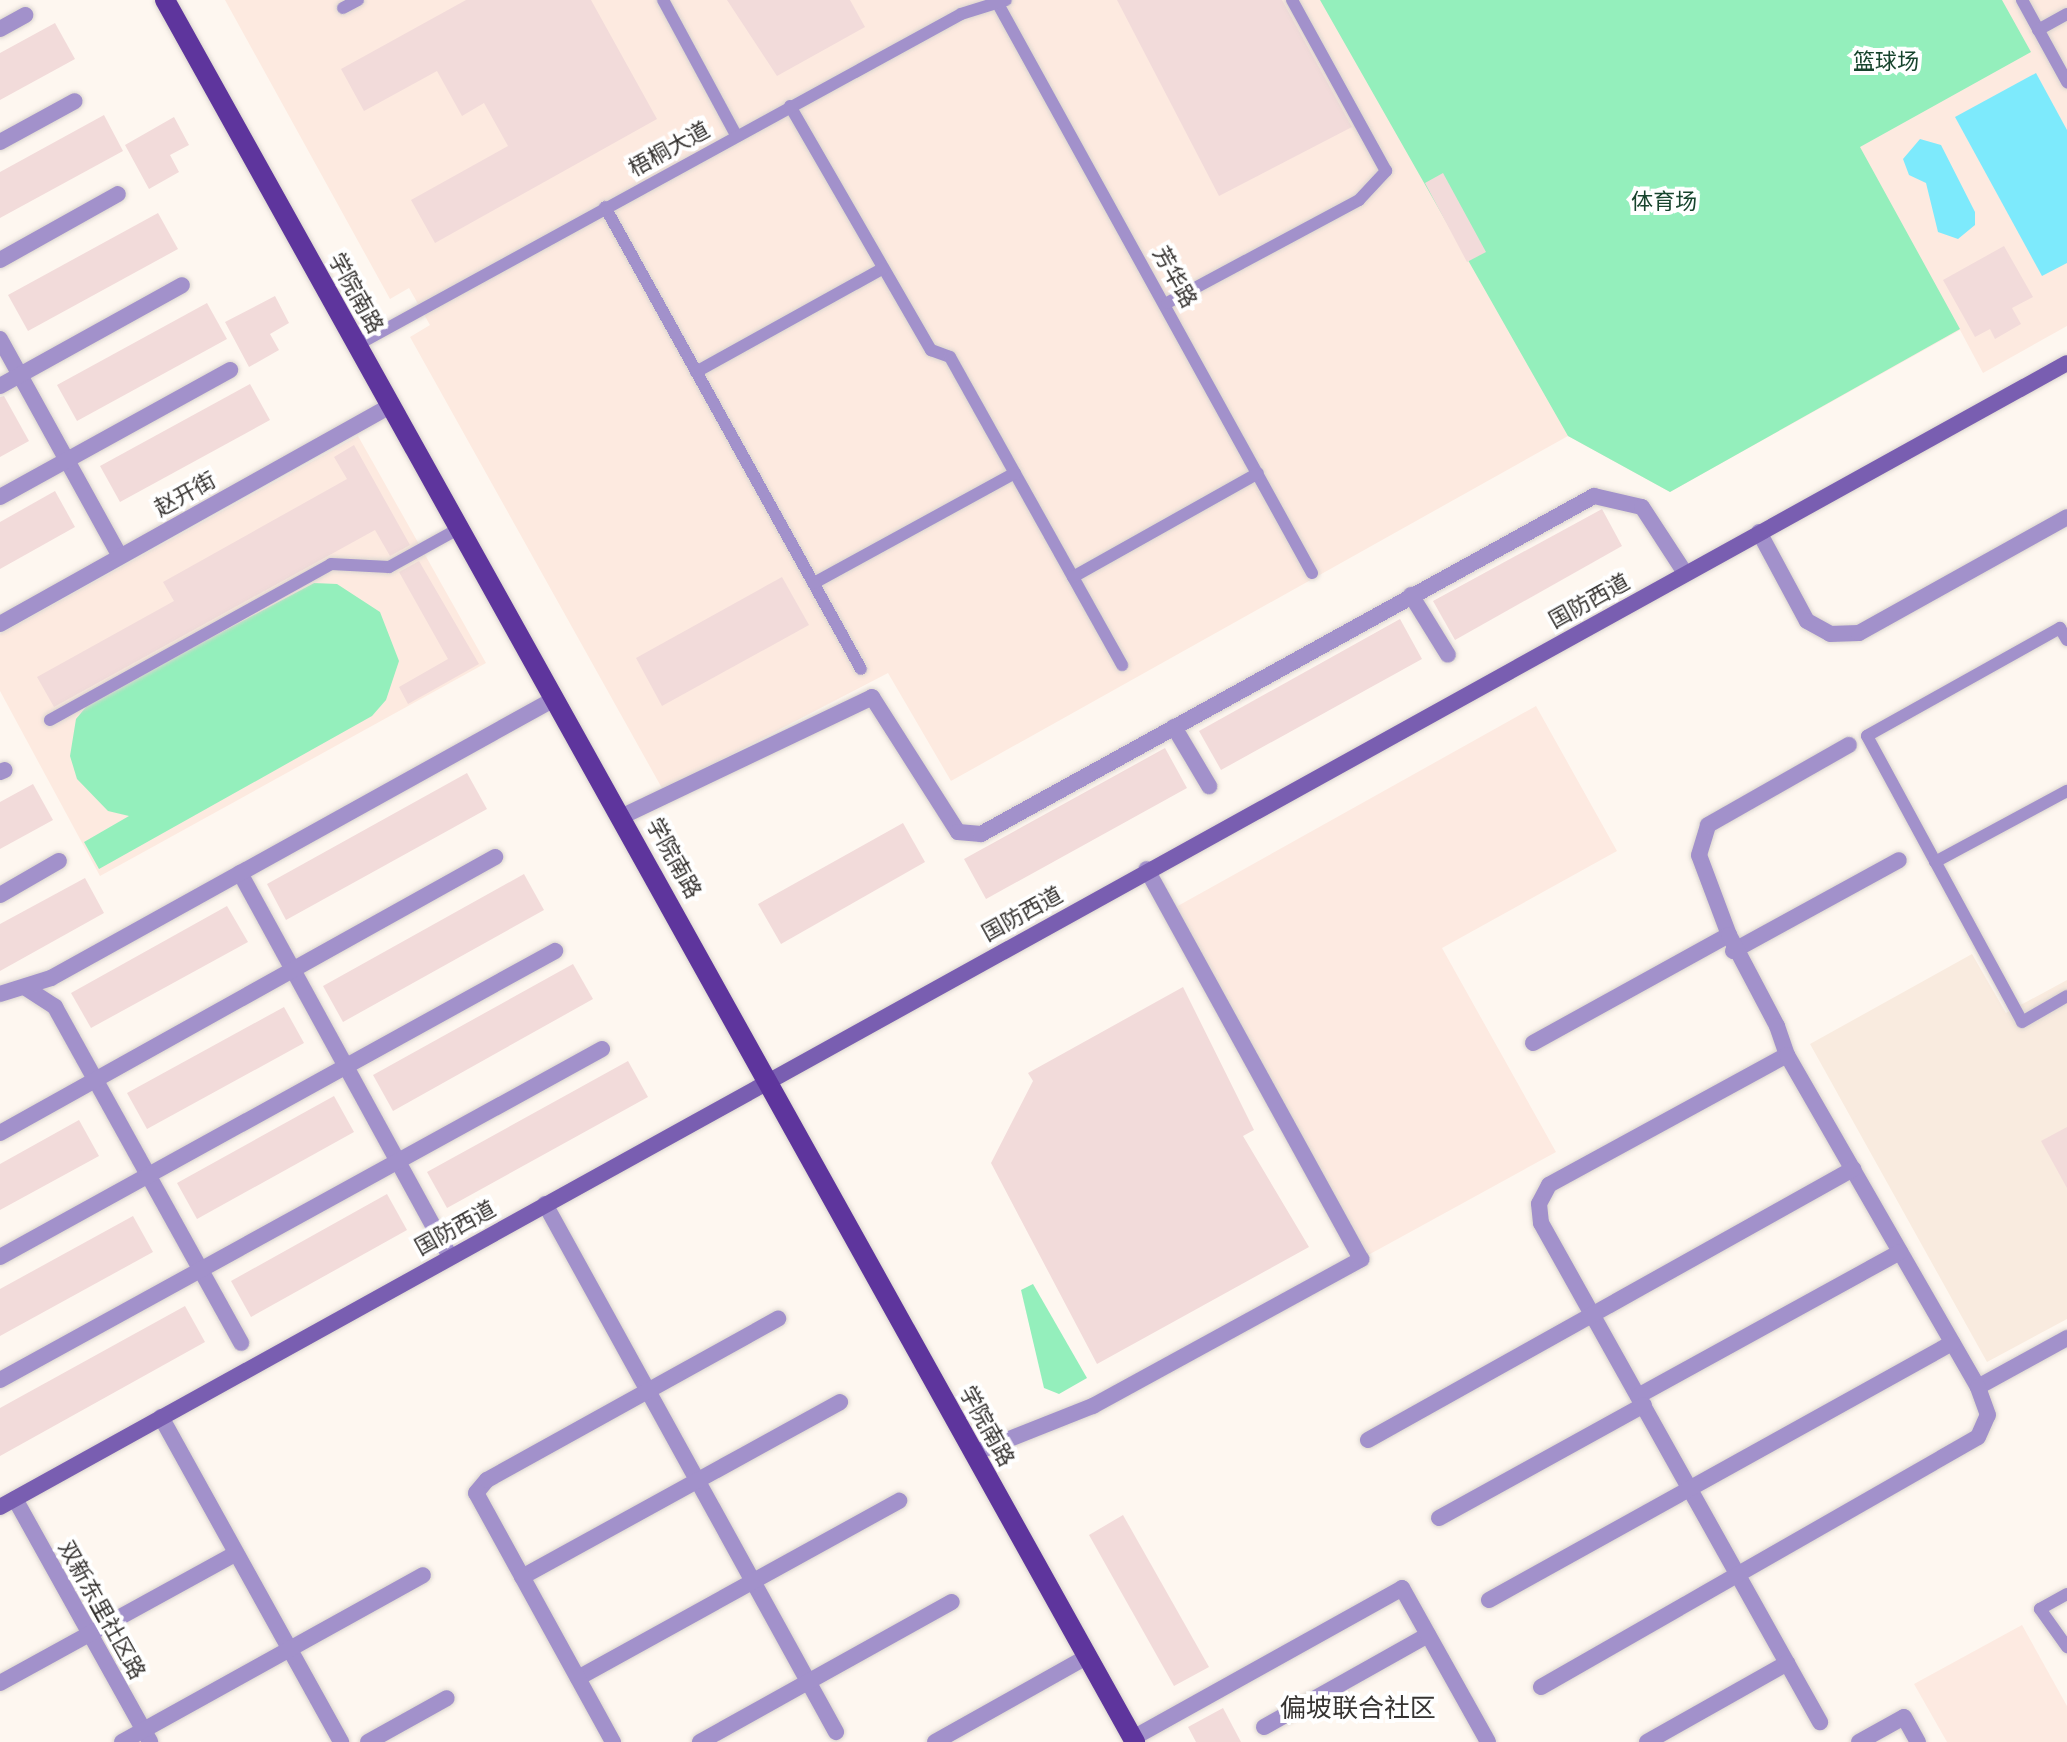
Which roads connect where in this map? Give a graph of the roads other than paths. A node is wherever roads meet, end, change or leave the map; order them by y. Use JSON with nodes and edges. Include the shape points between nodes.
{"nodes":[{"id":1,"x":165,"y":0,"type":"edge"},
{"id":2,"x":358,"y":0,"type":"edge"},
{"id":3,"x":663,"y":0,"type":"edge"},
{"id":4,"x":1292,"y":0,"type":"edge"},
{"id":5,"x":2022,"y":0,"type":"edge"},
{"id":6,"x":1002,"y":2,"type":"edge"},
{"id":7,"x":343,"y":8,"type":"dead end"},
{"id":8,"x":2067,"y":14,"type":"edge"},
{"id":9,"x":25,"y":15,"type":"dead end"},
{"id":10,"x":0,"y":29,"type":"edge"},
{"id":11,"x":2038,"y":30,"type":"junction"},
{"id":12,"x":2067,"y":82,"type":"edge"},
{"id":13,"x":75,"y":101,"type":"dead end"},
{"id":14,"x":790,"y":106,"type":"junction"},
{"id":15,"x":736,"y":135,"type":"junction"},
{"id":16,"x":0,"y":142,"type":"edge"},
{"id":17,"x":118,"y":194,"type":"dead end"},
{"id":18,"x":605,"y":207,"type":"junction"},
{"id":19,"x":0,"y":260,"type":"edge"},
{"id":20,"x":882,"y":269,"type":"junction"},
{"id":21,"x":182,"y":285,"type":"dead end"},
{"id":22,"x":1167,"y":303,"type":"junction"},
{"id":23,"x":0,"y":339,"type":"edge"},
{"id":24,"x":357,"y":345,"type":"junction"},
{"id":25,"x":2067,"y":363,"type":"edge"},
{"id":26,"x":230,"y":370,"type":"dead end"},
{"id":27,"x":696,"y":372,"type":"junction"},
{"id":28,"x":20,"y":375,"type":"junction"},
{"id":29,"x":0,"y":386,"type":"edge"},
{"id":30,"x":392,"y":405,"type":"junction"},
{"id":31,"x":67,"y":460,"type":"junction"},
{"id":32,"x":1015,"y":473,"type":"junction"},
{"id":33,"x":1258,"y":473,"type":"junction"},
{"id":34,"x":0,"y":497,"type":"edge"},
{"id":35,"x":2067,"y":517,"type":"edge"},
{"id":36,"x":460,"y":528,"type":"junction"},
{"id":37,"x":1759,"y":532,"type":"junction"},
{"id":38,"x":120,"y":556,"type":"junction"},
{"id":39,"x":1312,"y":573,"type":"dead end"},
{"id":40,"x":1685,"y":573,"type":"junction"},
{"id":41,"x":1073,"y":577,"type":"junction"},
{"id":42,"x":814,"y":583,"type":"junction"},
{"id":43,"x":1411,"y":595,"type":"junction"},
{"id":44,"x":0,"y":624,"type":"edge"},
{"id":45,"x":2067,"y":640,"type":"edge"},
{"id":46,"x":1448,"y":655,"type":"dead end"},
{"id":47,"x":1122,"y":665,"type":"dead end"},
{"id":48,"x":861,"y":669,"type":"dead end"},
{"id":49,"x":556,"y":698,"type":"junction"},
{"id":50,"x":50,"y":720,"type":"dead end"},
{"id":51,"x":1174,"y":727,"type":"junction"},
{"id":52,"x":1849,"y":745,"type":"dead end"},
{"id":53,"x":1209,"y":786,"type":"dead end"},
{"id":54,"x":2067,"y":791,"type":"edge"},
{"id":55,"x":623,"y":816,"type":"junction"},
{"id":56,"x":495,"y":857,"type":"dead end"},
{"id":57,"x":1899,"y":860,"type":"dead end"},
{"id":58,"x":59,"y":861,"type":"dead end"},
{"id":59,"x":1935,"y":862,"type":"junction"},
{"id":60,"x":1147,"y":869,"type":"junction"},
{"id":61,"x":240,"y":873,"type":"junction"},
{"id":62,"x":0,"y":895,"type":"edge"},
{"id":63,"x":1729,"y":935,"type":"junction"},
{"id":64,"x":555,"y":951,"type":"dead end"},
{"id":65,"x":1733,"y":951,"type":"junction"},
{"id":66,"x":293,"y":970,"type":"junction"},
{"id":67,"x":26,"y":988,"type":"junction"},
{"id":68,"x":0,"y":994,"type":"edge"},
{"id":69,"x":2067,"y":996,"type":"edge"},
{"id":70,"x":1533,"y":1043,"type":"dead end"},
{"id":71,"x":602,"y":1049,"type":"dead end"},
{"id":72,"x":1787,"y":1055,"type":"junction"},
{"id":73,"x":347,"y":1068,"type":"junction"},
{"id":74,"x":97,"y":1079,"type":"junction"},
{"id":75,"x":770,"y":1081,"type":"junction"},
{"id":76,"x":0,"y":1133,"type":"edge"},
{"id":77,"x":398,"y":1161,"type":"junction"},
{"id":78,"x":1853,"y":1169,"type":"junction"},
{"id":79,"x":150,"y":1175,"type":"junction"},
{"id":80,"x":545,"y":1204,"type":"junction"},
{"id":81,"x":1900,"y":1252,"type":"junction"},
{"id":82,"x":450,"y":1256,"type":"junction"},
{"id":83,"x":0,"y":1257,"type":"edge"},
{"id":84,"x":202,"y":1269,"type":"junction"},
{"id":85,"x":1593,"y":1316,"type":"junction"},
{"id":86,"x":778,"y":1319,"type":"dead end"},
{"id":87,"x":2067,"y":1338,"type":"edge"},
{"id":88,"x":241,"y":1343,"type":"dead end"},
{"id":89,"x":1952,"y":1343,"type":"junction"},
{"id":90,"x":0,"y":1380,"type":"edge"},
{"id":91,"x":1978,"y":1387,"type":"junction"},
{"id":92,"x":648,"y":1391,"type":"junction"},
{"id":93,"x":1641,"y":1400,"type":"junction"},
{"id":94,"x":840,"y":1402,"type":"dead end"},
{"id":95,"x":161,"y":1417,"type":"junction"},
{"id":96,"x":1368,"y":1440,"type":"dead end"},
{"id":97,"x":974,"y":1453,"type":"junction"},
{"id":98,"x":698,"y":1480,"type":"junction"},
{"id":99,"x":1691,"y":1489,"type":"junction"},
{"id":100,"x":899,"y":1501,"type":"dead end"},
{"id":101,"x":8,"y":1503,"type":"edge"},
{"id":102,"x":1439,"y":1518,"type":"dead end"},
{"id":103,"x":236,"y":1553,"type":"junction"},
{"id":104,"x":1739,"y":1574,"type":"junction"},
{"id":105,"x":423,"y":1575,"type":"dead end"},
{"id":106,"x":522,"y":1577,"type":"junction"},
{"id":107,"x":753,"y":1581,"type":"junction"},
{"id":108,"x":2067,"y":1594,"type":"edge"},
{"id":109,"x":1489,"y":1600,"type":"dead end"},
{"id":110,"x":952,"y":1602,"type":"dead end"},
{"id":111,"x":90,"y":1633,"type":"junction"},
{"id":112,"x":1428,"y":1635,"type":"junction"},
{"id":113,"x":2067,"y":1647,"type":"edge"},
{"id":114,"x":289,"y":1649,"type":"junction"},
{"id":115,"x":1088,"y":1656,"type":"junction"},
{"id":116,"x":1787,"y":1663,"type":"junction"},
{"id":117,"x":578,"y":1678,"type":"junction"},
{"id":118,"x":808,"y":1682,"type":"junction"},
{"id":119,"x":0,"y":1683,"type":"edge"},
{"id":120,"x":1541,"y":1687,"type":"dead end"},
{"id":121,"x":447,"y":1698,"type":"dead end"},
{"id":122,"x":1820,"y":1722,"type":"dead end"},
{"id":123,"x":1264,"y":1727,"type":"dead end"},
{"id":124,"x":836,"y":1732,"type":"dead end"},
{"id":125,"x":147,"y":1736,"type":"edge"},
{"id":126,"x":1134,"y":1740,"type":"edge"},
{"id":127,"x":1481,"y":1740,"type":"edge"},
{"id":128,"x":122,"y":1742,"type":"edge"},
{"id":129,"x":341,"y":1742,"type":"edge"},
{"id":130,"x":368,"y":1742,"type":"edge"},
{"id":131,"x":613,"y":1742,"type":"edge"},
{"id":132,"x":700,"y":1742,"type":"edge"},
{"id":133,"x":935,"y":1742,"type":"edge"},
{"id":134,"x":1647,"y":1742,"type":"edge"},
{"id":135,"x":1859,"y":1742,"type":"edge"},
{"id":136,"x":1918,"y":1742,"type":"edge"}],
"edges":[{"from":1,"to":24,"type":"main road","name":"学院南路"},
{"from":2,"to":7,"type":"lane"},
{"from":3,"to":15,"type":"lane"},
{"from":4,"to":22,"type":"lane","via":[[1386,171],[1359,200]]},
{"from":5,"to":11,"type":"lane"},
{"from":6,"to":14,"type":"lane","name":"梧桐大道","via":[[961,14]]},
{"from":6,"to":22,"type":"lane","name":"芳华路"},
{"from":8,"to":11,"type":"lane"},
{"from":9,"to":10,"type":"street"},
{"from":11,"to":12,"type":"lane"},
{"from":13,"to":16,"type":"street"},
{"from":14,"to":15,"type":"lane","name":"梧桐大道"},
{"from":14,"to":20,"type":"lane"},
{"from":15,"to":18,"type":"lane","name":"梧桐大道"},
{"from":17,"to":19,"type":"street"},
{"from":18,"to":24,"type":"lane","name":"梧桐大道"},
{"from":18,"to":27,"type":"lane"},
{"from":20,"to":27,"type":"lane"},
{"from":20,"to":32,"type":"lane","via":[[931,350],[950,357]]},
{"from":21,"to":28,"type":"street"},
{"from":22,"to":33,"type":"lane","name":"芳华路"},
{"from":23,"to":28,"type":"street"},
{"from":24,"to":30,"type":"main road","name":"学院南路"},
{"from":25,"to":37,"type":"street","name":"国防西道"},
{"from":26,"to":31,"type":"street"},
{"from":27,"to":42,"type":"lane"},
{"from":28,"to":29,"type":"street"},
{"from":28,"to":31,"type":"street"},
{"from":30,"to":36,"type":"main road","name":"学院南路"},
{"from":30,"to":38,"type":"street","name":"赵开街"},
{"from":31,"to":34,"type":"street"},
{"from":31,"to":38,"type":"street"},
{"from":32,"to":41,"type":"lane"},
{"from":32,"to":42,"type":"lane"},
{"from":33,"to":39,"type":"lane","name":"芳华路"},
{"from":33,"to":41,"type":"lane"},
{"from":35,"to":37,"type":"street","via":[[1859,633],[1830,634],[1807,621]]},
{"from":36,"to":49,"type":"main road","name":"学院南路"},
{"from":36,"to":50,"type":"lane","via":[[389,567],[331,564]]},
{"from":37,"to":40,"type":"street","name":"国防西道"},
{"from":38,"to":44,"type":"street","name":"赵开街"},
{"from":40,"to":43,"type":"street","via":[[1642,507],[1594,496]]},
{"from":40,"to":60,"type":"street","name":"国防西道"},
{"from":41,"to":47,"type":"lane"},
{"from":42,"to":48,"type":"lane"},
{"from":43,"to":46,"type":"street"},
{"from":43,"to":51,"type":"street"},
{"from":45,"to":59,"type":"lane","via":[[2060,628],[1867,736]]},
{"from":49,"to":55,"type":"main road","name":"学院南路"},
{"from":49,"to":61,"type":"street"},
{"from":51,"to":53,"type":"street"},
{"from":51,"to":55,"type":"street","via":[[981,834],[958,832],[872,697]]},
{"from":52,"to":63,"type":"street","via":[[1708,825],[1699,855]]},
{"from":54,"to":59,"type":"lane"},
{"from":55,"to":75,"type":"main road","name":"学院南路"},
{"from":56,"to":66,"type":"street"},
{"from":57,"to":65,"type":"street"},
{"from":58,"to":62,"type":"street"},
{"from":59,"to":69,"type":"lane","via":[[2022,1022]]},
{"from":60,"to":75,"type":"street","name":"国防西道"},
{"from":60,"to":97,"type":"street","via":[[1361,1259],[1093,1406]]},
{"from":61,"to":66,"type":"street"},
{"from":61,"to":67,"type":"street"},
{"from":63,"to":65,"type":"street"},
{"from":63,"to":70,"type":"street"},
{"from":64,"to":73,"type":"street"},
{"from":65,"to":72,"type":"street"},
{"from":66,"to":73,"type":"street"},
{"from":66,"to":74,"type":"street"},
{"from":67,"to":68,"type":"street"},
{"from":67,"to":74,"type":"street","via":[[55,1007]]},
{"from":71,"to":77,"type":"street"},
{"from":72,"to":78,"type":"street"},
{"from":72,"to":85,"type":"street","via":[[1549,1185],[1539,1204],[1541,1223]]},
{"from":73,"to":77,"type":"street"},
{"from":73,"to":79,"type":"street"},
{"from":74,"to":76,"type":"street"},
{"from":74,"to":79,"type":"street"},
{"from":75,"to":80,"type":"street","name":"国防西道"},
{"from":75,"to":97,"type":"main road","name":"学院南路"},
{"from":77,"to":82,"type":"street"},
{"from":77,"to":84,"type":"street"},
{"from":78,"to":81,"type":"street"},
{"from":78,"to":85,"type":"street"},
{"from":79,"to":83,"type":"street"},
{"from":79,"to":84,"type":"street"},
{"from":80,"to":82,"type":"street","name":"国防西道"},
{"from":80,"to":92,"type":"street"},
{"from":81,"to":89,"type":"street"},
{"from":81,"to":93,"type":"street"},
{"from":82,"to":95,"type":"street","name":"国防西道"},
{"from":84,"to":88,"type":"street"},
{"from":84,"to":90,"type":"street"},
{"from":85,"to":93,"type":"street"},
{"from":85,"to":96,"type":"street"},
{"from":86,"to":92,"type":"street"},
{"from":87,"to":91,"type":"street"},
{"from":89,"to":91,"type":"street"},
{"from":89,"to":99,"type":"street"},
{"from":91,"to":104,"type":"street","via":[[1988,1415],[1978,1437]]},
{"from":92,"to":98,"type":"street"},
{"from":92,"to":106,"type":"street","via":[[487,1480],[476,1493]]},
{"from":93,"to":99,"type":"street"},
{"from":93,"to":102,"type":"street"},
{"from":94,"to":98,"type":"street"},
{"from":95,"to":101,"type":"street","name":"国防西道"},
{"from":95,"to":103,"type":"street"},
{"from":97,"to":115,"type":"main road","name":"学院南路"},
{"from":98,"to":106,"type":"street"},
{"from":98,"to":107,"type":"street"},
{"from":99,"to":104,"type":"street"},
{"from":99,"to":109,"type":"street"},
{"from":100,"to":107,"type":"street"},
{"from":101,"to":111,"type":"street","name":"双新东里社区路"},
{"from":103,"to":111,"type":"street"},
{"from":103,"to":114,"type":"street"},
{"from":104,"to":116,"type":"street"},
{"from":104,"to":120,"type":"street"},
{"from":105,"to":114,"type":"street"},
{"from":106,"to":117,"type":"street"},
{"from":107,"to":117,"type":"street"},
{"from":107,"to":118,"type":"street"},
{"from":108,"to":113,"type":"lane","via":[[2040,1609]]},
{"from":110,"to":118,"type":"street"},
{"from":111,"to":119,"type":"street"},
{"from":111,"to":125,"type":"street","name":"双新东里社区路"},
{"from":112,"to":123,"type":"street"},
{"from":112,"to":126,"type":"street","via":[[1402,1588]]},
{"from":112,"to":127,"type":"street"},
{"from":114,"to":125,"type":"street"},
{"from":114,"to":129,"type":"street"},
{"from":115,"to":126,"type":"main road","name":"学院南路"},
{"from":115,"to":133,"type":"street"},
{"from":116,"to":122,"type":"street"},
{"from":116,"to":134,"type":"street"},
{"from":117,"to":131,"type":"street"},
{"from":118,"to":124,"type":"street"},
{"from":118,"to":132,"type":"street"},
{"from":121,"to":130,"type":"street"},
{"from":125,"to":128,"type":"street"},
{"from":135,"to":136,"type":"street","via":[[1904,1717]]}]}
